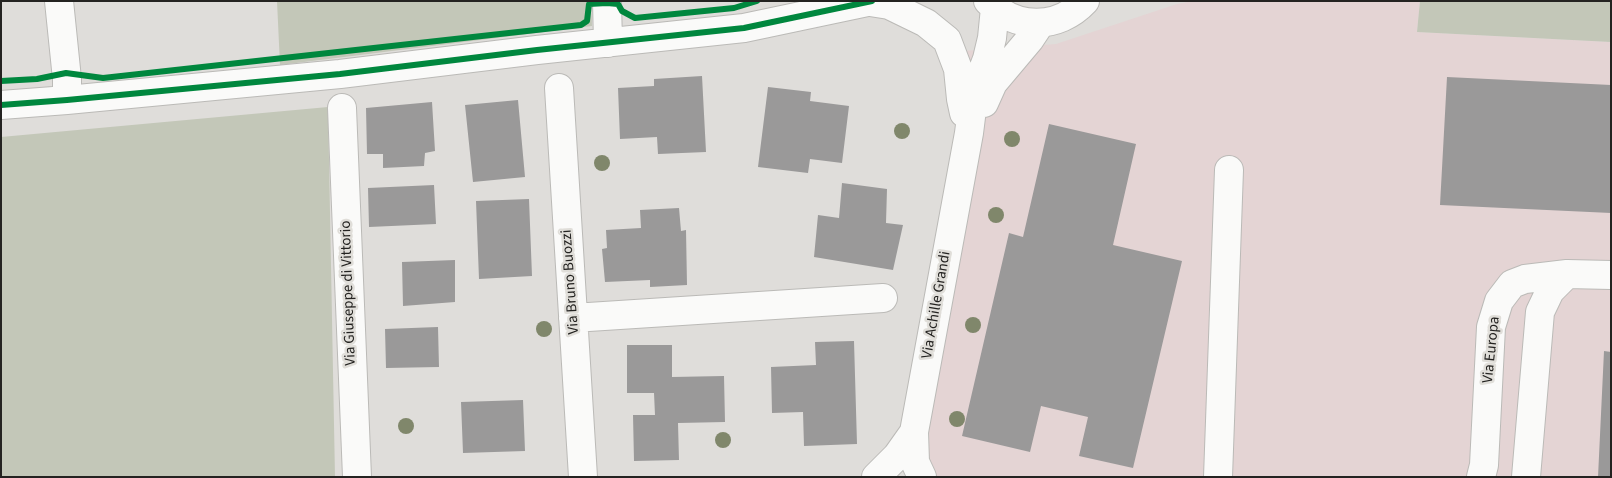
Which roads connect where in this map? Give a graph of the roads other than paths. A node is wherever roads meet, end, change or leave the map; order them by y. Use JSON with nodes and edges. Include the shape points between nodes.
{"nodes":[{"id":1,"x":59,"y":1,"type":"edge"},
{"id":2,"x":608,"y":1,"type":"edge"},
{"id":3,"x":1085,"y":1,"type":"edge"},
{"id":4,"x":885,"y":2,"type":"edge"},
{"id":5,"x":991,"y":5,"type":"edge"},
{"id":6,"x":1040,"y":24,"type":"junction"},
{"id":7,"x":608,"y":42,"type":"junction"},
{"id":8,"x":558,"y":88,"type":"dead end"},
{"id":9,"x":67,"y":100,"type":"junction"},
{"id":10,"x":1,"y":105,"type":"edge"},
{"id":11,"x":342,"y":108,"type":"dead end"},
{"id":12,"x":969,"y":133,"type":"junction"},
{"id":13,"x":1229,"y":170,"type":"dead end"},
{"id":14,"x":1567,"y":274,"type":"junction"},
{"id":15,"x":1611,"y":275,"type":"edge"},
{"id":16,"x":883,"y":298,"type":"dead end"},
{"id":17,"x":573,"y":318,"type":"junction"},
{"id":18,"x":914,"y":432,"type":"junction"},
{"id":19,"x":913,"y":472,"type":"edge"},
{"id":20,"x":357,"y":477,"type":"edge"},
{"id":21,"x":582,"y":477,"type":"edge"},
{"id":22,"x":876,"y":477,"type":"edge"},
{"id":23,"x":1218,"y":477,"type":"edge"},
{"id":24,"x":1481,"y":477,"type":"edge"},
{"id":25,"x":1526,"y":477,"type":"edge"}],
"edges":[{"from":1,"to":9,"type":"street"},
{"from":2,"to":7,"type":"street"},
{"from":3,"to":6,"type":"street","via":[[1060,19]]},
{"from":4,"to":7,"type":"street","via":[[744,28]]},
{"from":4,"to":12,"type":"street","name":"Via Achille Grandi","via":[[926,23],[947,40],[958,69]]},
{"from":5,"to":6,"type":"street","via":[[1015,20]]},
{"from":5,"to":12,"type":"street","name":"Via Achille Grandi","via":[[992,38],[988,59],[974,93]]},
{"from":6,"to":12,"type":"street","name":"Via Achille Grandi","via":[[993,83]]},
{"from":7,"to":9,"type":"street","via":[[340,74]]},
{"from":8,"to":17,"type":"street","name":"Via Bruno Buozzi"},
{"from":9,"to":10,"type":"street"},
{"from":11,"to":20,"type":"street","name":"Via Giuseppe di Vittorio"},
{"from":12,"to":18,"type":"street","name":"Via Achille Grandi"},
{"from":13,"to":23,"type":"street"},
{"from":14,"to":15,"type":"street","name":"Via Europa"},
{"from":14,"to":24,"type":"street","name":"Via Europa","via":[[1525,279],[1512,284],[1499,302],[1492,327]]},
{"from":14,"to":25,"type":"street","via":[[1550,291],[1540,312]]},
{"from":16,"to":17,"type":"street"},
{"from":17,"to":21,"type":"street","name":"Via Bruno Buozzi"},
{"from":18,"to":19,"type":"street","name":"Via Achille Grandi"},
{"from":18,"to":22,"type":"street"}]}
